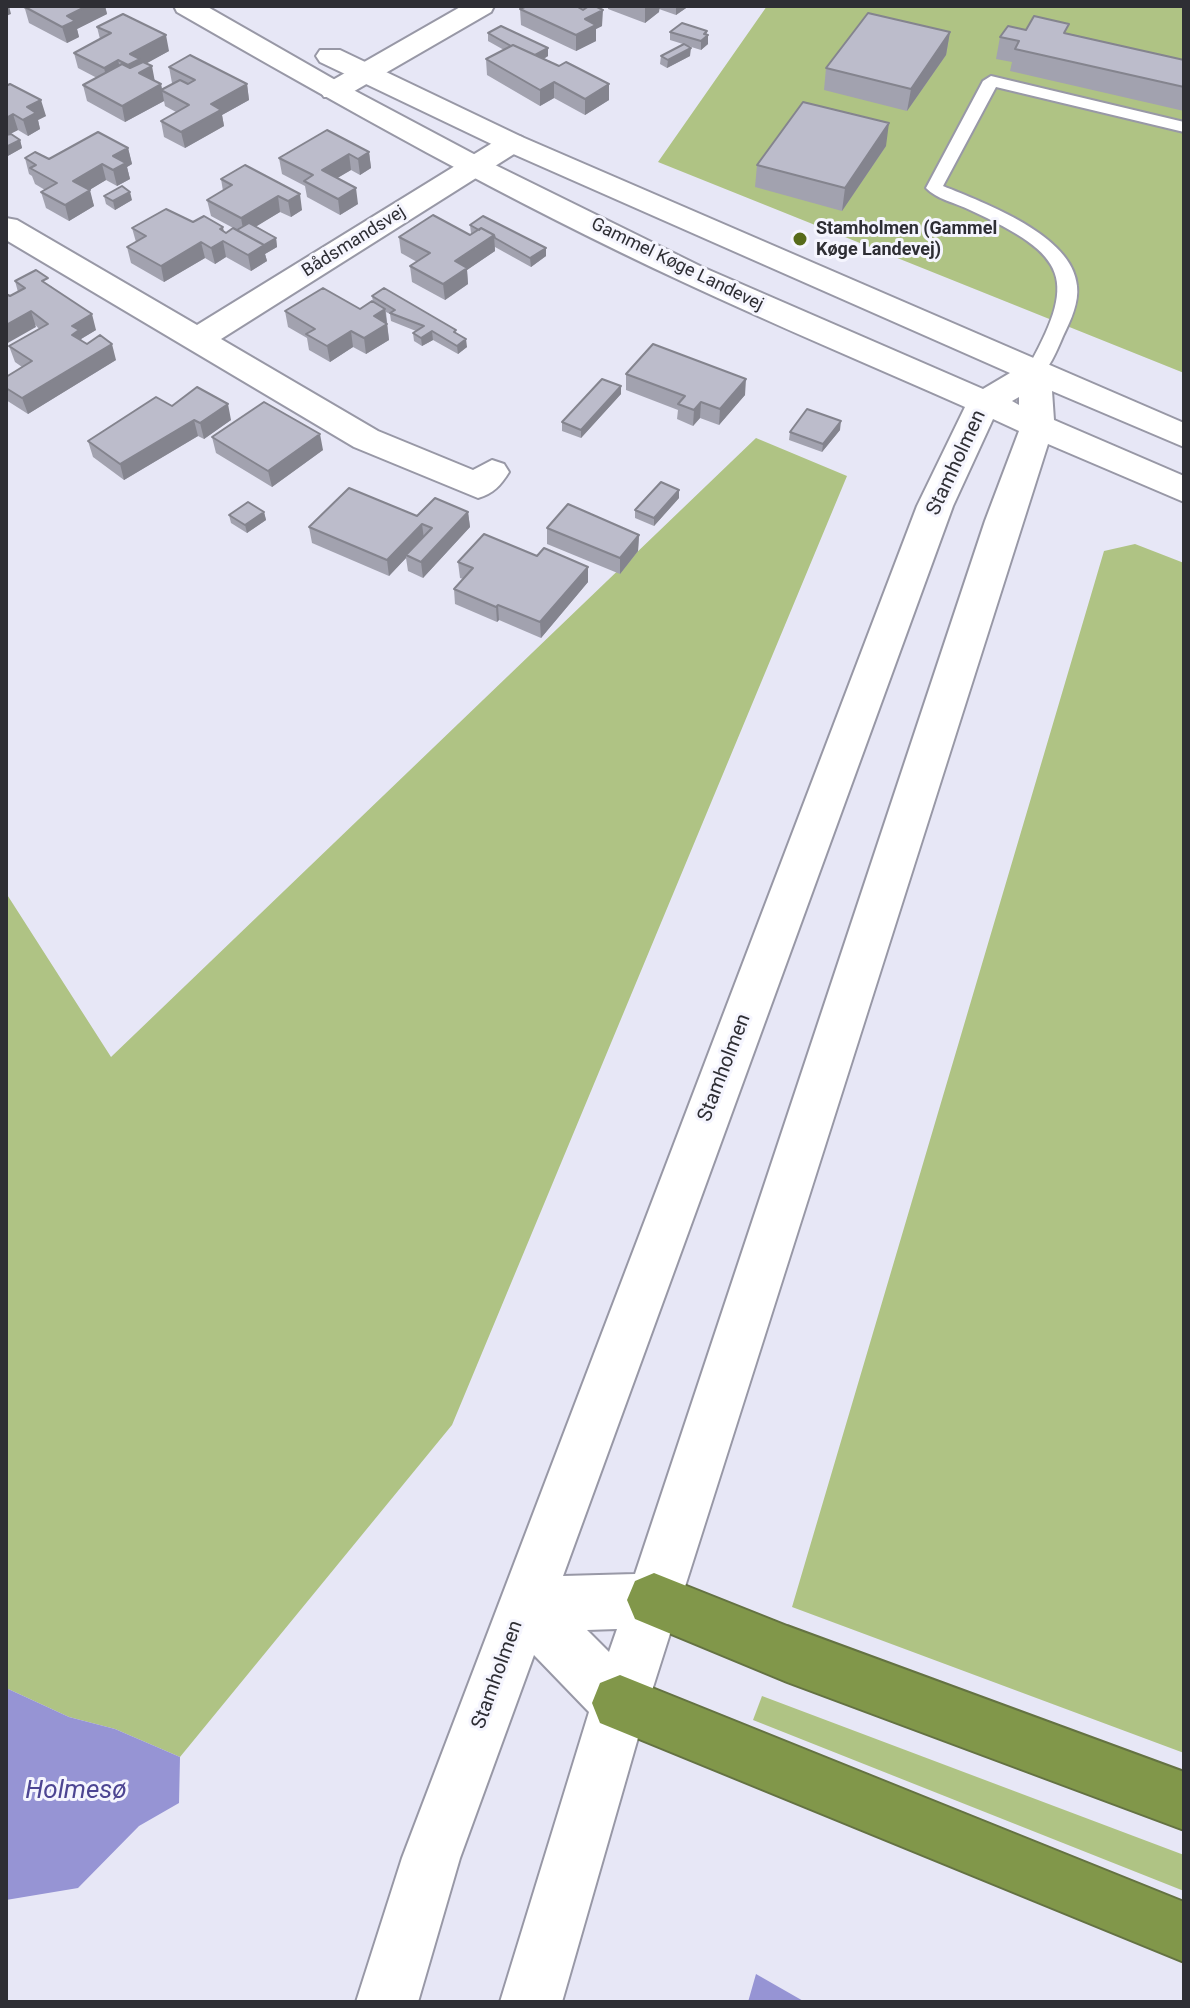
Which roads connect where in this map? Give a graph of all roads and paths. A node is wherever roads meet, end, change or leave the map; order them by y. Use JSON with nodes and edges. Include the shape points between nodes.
{"nodes":[{"id":1,"x":187,"y":6,"type":"edge"},
{"id":2,"x":241,"y":6,"type":"edge"},
{"id":3,"x":481,"y":6,"type":"edge"},
{"id":4,"x":287,"y":33,"type":"dead end"},
{"id":5,"x":312,"y":46,"type":"dead end"},
{"id":6,"x":364,"y":74,"type":"junction"},
{"id":7,"x":334,"y":91,"type":"junction"},
{"id":8,"x":1184,"y":127,"type":"edge"},
{"id":9,"x":512,"y":143,"type":"junction"},
{"id":10,"x":475,"y":166,"type":"junction"},
{"id":11,"x":6,"y":227,"type":"edge"},
{"id":12,"x":195,"y":341,"type":"junction"},
{"id":13,"x":1034,"y":373,"type":"junction"},
{"id":14,"x":983,"y":404,"type":"junction"},
{"id":15,"x":1037,"y":427,"type":"junction"},
{"id":16,"x":1184,"y":436,"type":"edge"},
{"id":17,"x":492,"y":472,"type":"dead end"},
{"id":18,"x":1184,"y":490,"type":"edge"},
{"id":19,"x":654,"y":1600,"type":"junction"},
{"id":20,"x":524,"y":1605,"type":"junction"},
{"id":21,"x":620,"y":1703,"type":"junction"},
{"id":22,"x":1184,"y":1801,"type":"edge"},
{"id":23,"x":1184,"y":1932,"type":"edge"},
{"id":24,"x":387,"y":2002,"type":"edge"},
{"id":25,"x":531,"y":2002,"type":"edge"}],
"edges":[{"from":1,"to":7,"type":"street","name":"Gammel Køge Landevej"},
{"from":2,"to":4,"type":"street"},
{"from":3,"to":6,"type":"street"},
{"from":5,"to":6,"type":"street"},
{"from":6,"to":7,"type":"street"},
{"from":6,"to":9,"type":"street"},
{"from":7,"to":10,"type":"street","name":"Gammel Køge Landevej"},
{"from":8,"to":13,"type":"lane","via":[[991,81],[934,188],[1023,230],[1060,262],[1069,284],[1062,320]]},
{"from":9,"to":10,"type":"street","name":"Bådsmandsvej"},
{"from":9,"to":13,"type":"street"},
{"from":10,"to":12,"type":"street","name":"Bådsmandsvej"},
{"from":10,"to":14,"type":"street","name":"Gammel Køge Landevej","via":[[691,274]]},
{"from":11,"to":12,"type":"street"},
{"from":12,"to":17,"type":"street","via":[[366,439],[478,486]]},
{"from":13,"to":14,"type":"street","name":"Stamholmen"},
{"from":13,"to":15,"type":"street"},
{"from":13,"to":16,"type":"street"},
{"from":14,"to":15,"type":"street","name":"Gammel Køge Landevej"},
{"from":14,"to":20,"type":"street","name":"Stamholmen","via":[[935,506]]},
{"from":15,"to":18,"type":"street","name":"Gammel Køge Landevej"},
{"from":15,"to":19,"type":"street"},
{"from":19,"to":20,"type":"street"},
{"from":19,"to":21,"type":"street"},
{"from":19,"to":22,"type":"highway"},
{"from":20,"to":21,"type":"street"},
{"from":20,"to":24,"type":"street","name":"Stamholmen","via":[[431,1858]]},
{"from":21,"to":23,"type":"highway"},
{"from":21,"to":25,"type":"street"}]}
